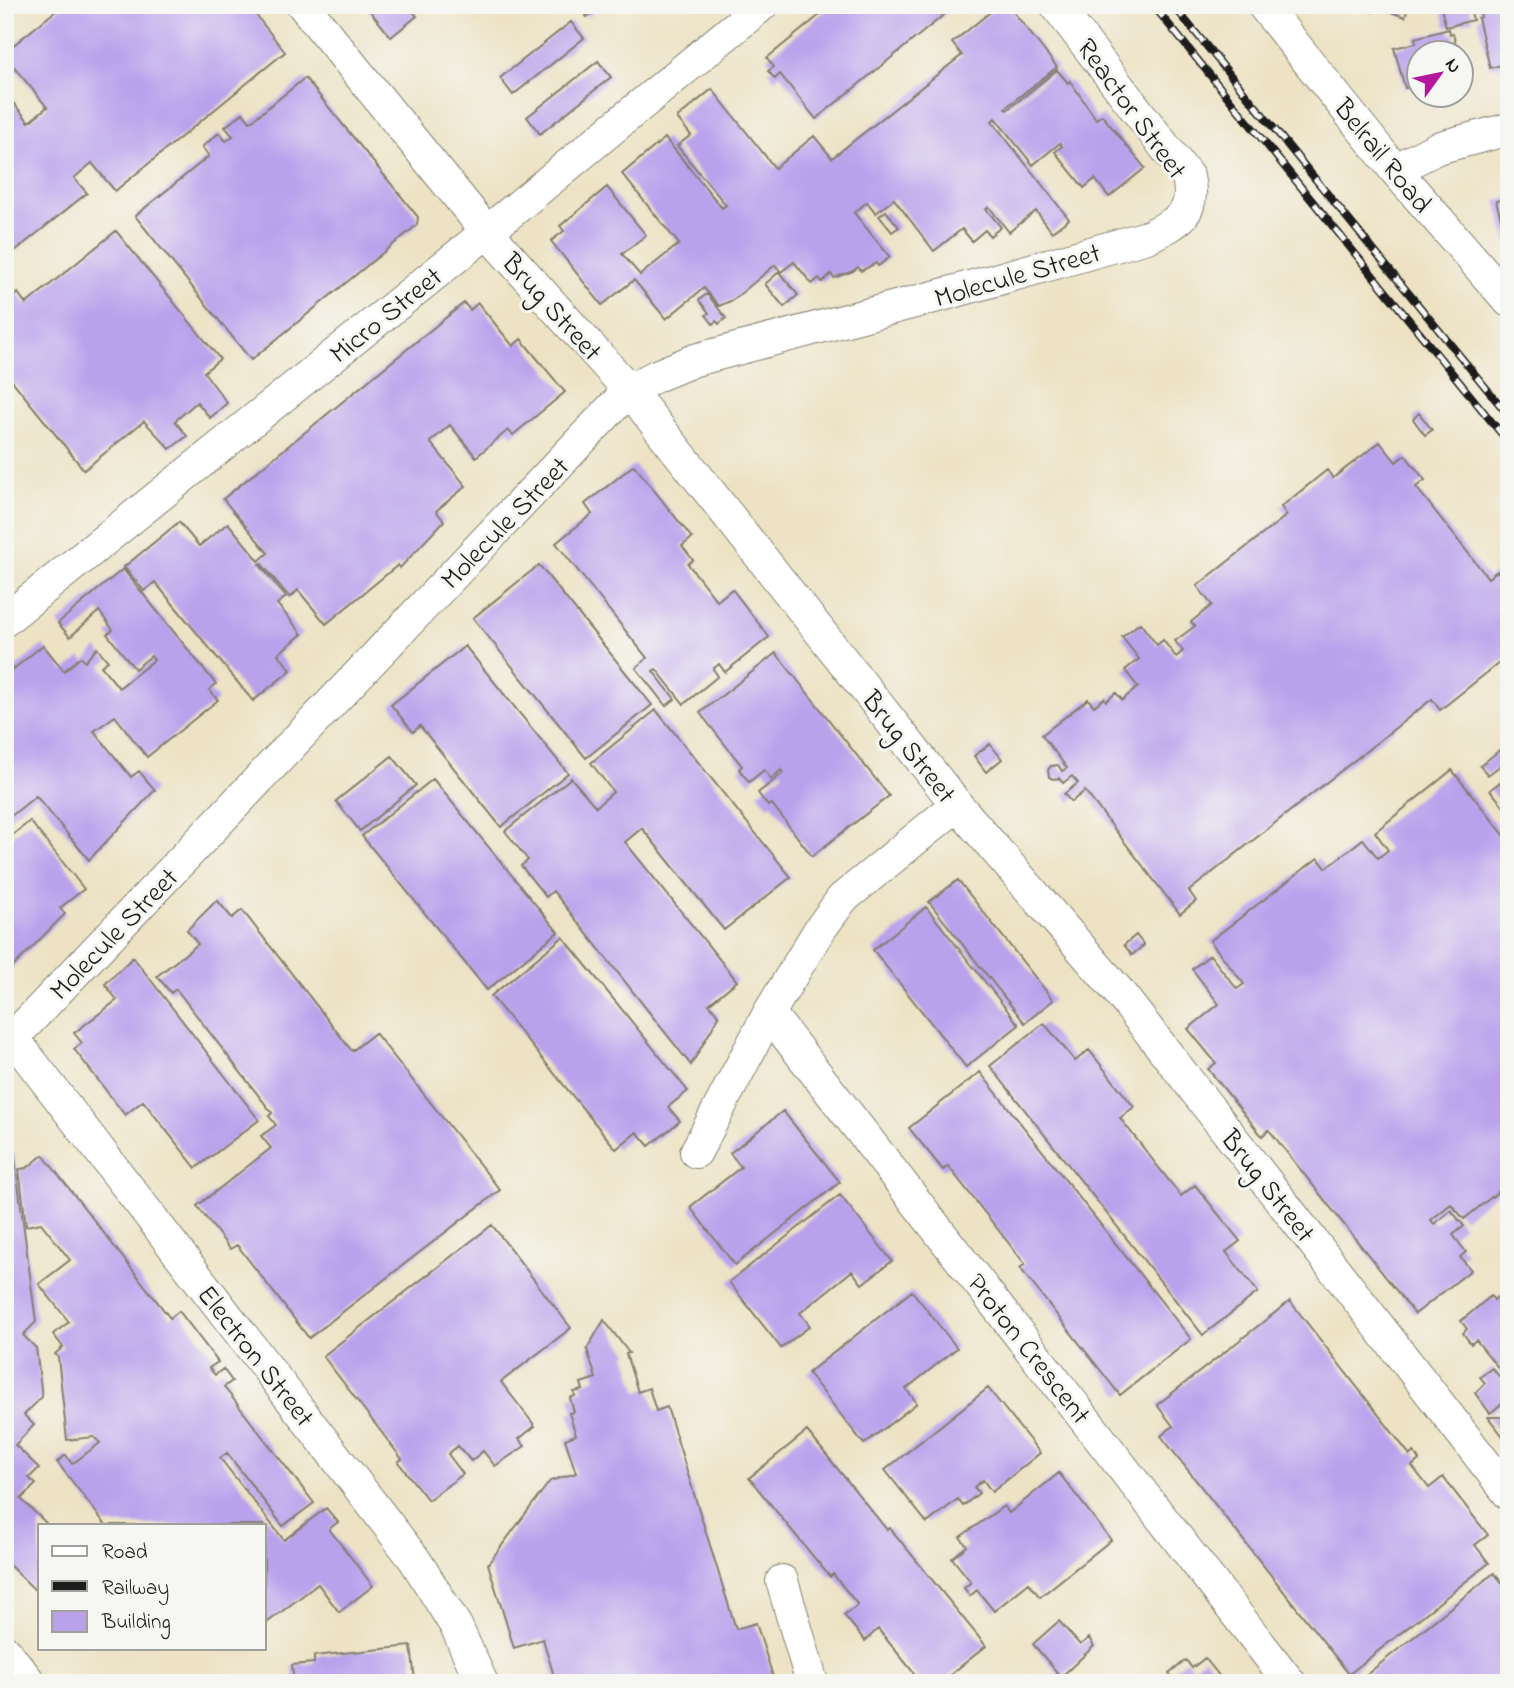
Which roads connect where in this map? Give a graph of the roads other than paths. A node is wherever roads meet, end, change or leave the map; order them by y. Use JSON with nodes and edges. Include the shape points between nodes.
{"nodes":[{"id":1,"x":303,"y":5,"type":"edge"},
{"id":2,"x":762,"y":5,"type":"edge"},
{"id":3,"x":1056,"y":5,"type":"edge"},
{"id":4,"x":1264,"y":5,"type":"edge"},
{"id":5,"x":1509,"y":129,"type":"edge"},
{"id":6,"x":1395,"y":170,"type":"junction"},
{"id":7,"x":487,"y":232,"type":"junction"},
{"id":8,"x":1147,"y":237,"type":"joint"},
{"id":9,"x":1509,"y":301,"type":"edge"},
{"id":10,"x":629,"y":390,"type":"junction"},
{"id":11,"x":5,"y":620,"type":"edge"},
{"id":12,"x":957,"y":805,"type":"junction"},
{"id":13,"x":769,"y":1013,"type":"junction"},
{"id":14,"x":9,"y":1042,"type":"edge"},
{"id":15,"x":696,"y":1152,"type":"dead end"},
{"id":16,"x":1509,"y":1494,"type":"edge"},
{"id":17,"x":782,"y":1581,"type":"dead end"},
{"id":18,"x":5,"y":1651,"type":"edge"},
{"id":19,"x":30,"y":1683,"type":"edge"},
{"id":20,"x":482,"y":1683,"type":"edge"},
{"id":21,"x":812,"y":1683,"type":"edge"},
{"id":22,"x":1290,"y":1683,"type":"edge"}],
"edges":[{"from":1,"to":7,"type":"street","name":"Brug Street"},
{"from":2,"to":7,"type":"street","name":"Micro Street"},
{"from":3,"to":8,"type":"street","name":"Reactor Street","via":[[1188,177],[1191,188],[1184,216]]},
{"from":4,"to":6,"type":"street","name":"Belrail Road"},
{"from":5,"to":6,"type":"street","via":[[1437,148]]},
{"from":6,"to":9,"type":"street","name":"Belrail Road"},
{"from":7,"to":10,"type":"street","name":"Brug Street"},
{"from":7,"to":11,"type":"street","name":"Micro Street"},
{"from":8,"to":10,"type":"street","name":"Molecule Street","via":[[695,360]]},
{"from":10,"to":12,"type":"street","name":"Brug Street"},
{"from":10,"to":14,"type":"street","name":"Molecule Street"},
{"from":12,"to":13,"type":"street","via":[[842,899]]},
{"from":12,"to":16,"type":"street","name":"Brug Street","via":[[1118,991]]},
{"from":13,"to":15,"type":"street"},
{"from":13,"to":22,"type":"street","name":"Proton Crescent"},
{"from":14,"to":20,"type":"street","name":"Electron Street","via":[[415,1560],[456,1626]]},
{"from":17,"to":21,"type":"street"},
{"from":18,"to":19,"type":"street"}]}
